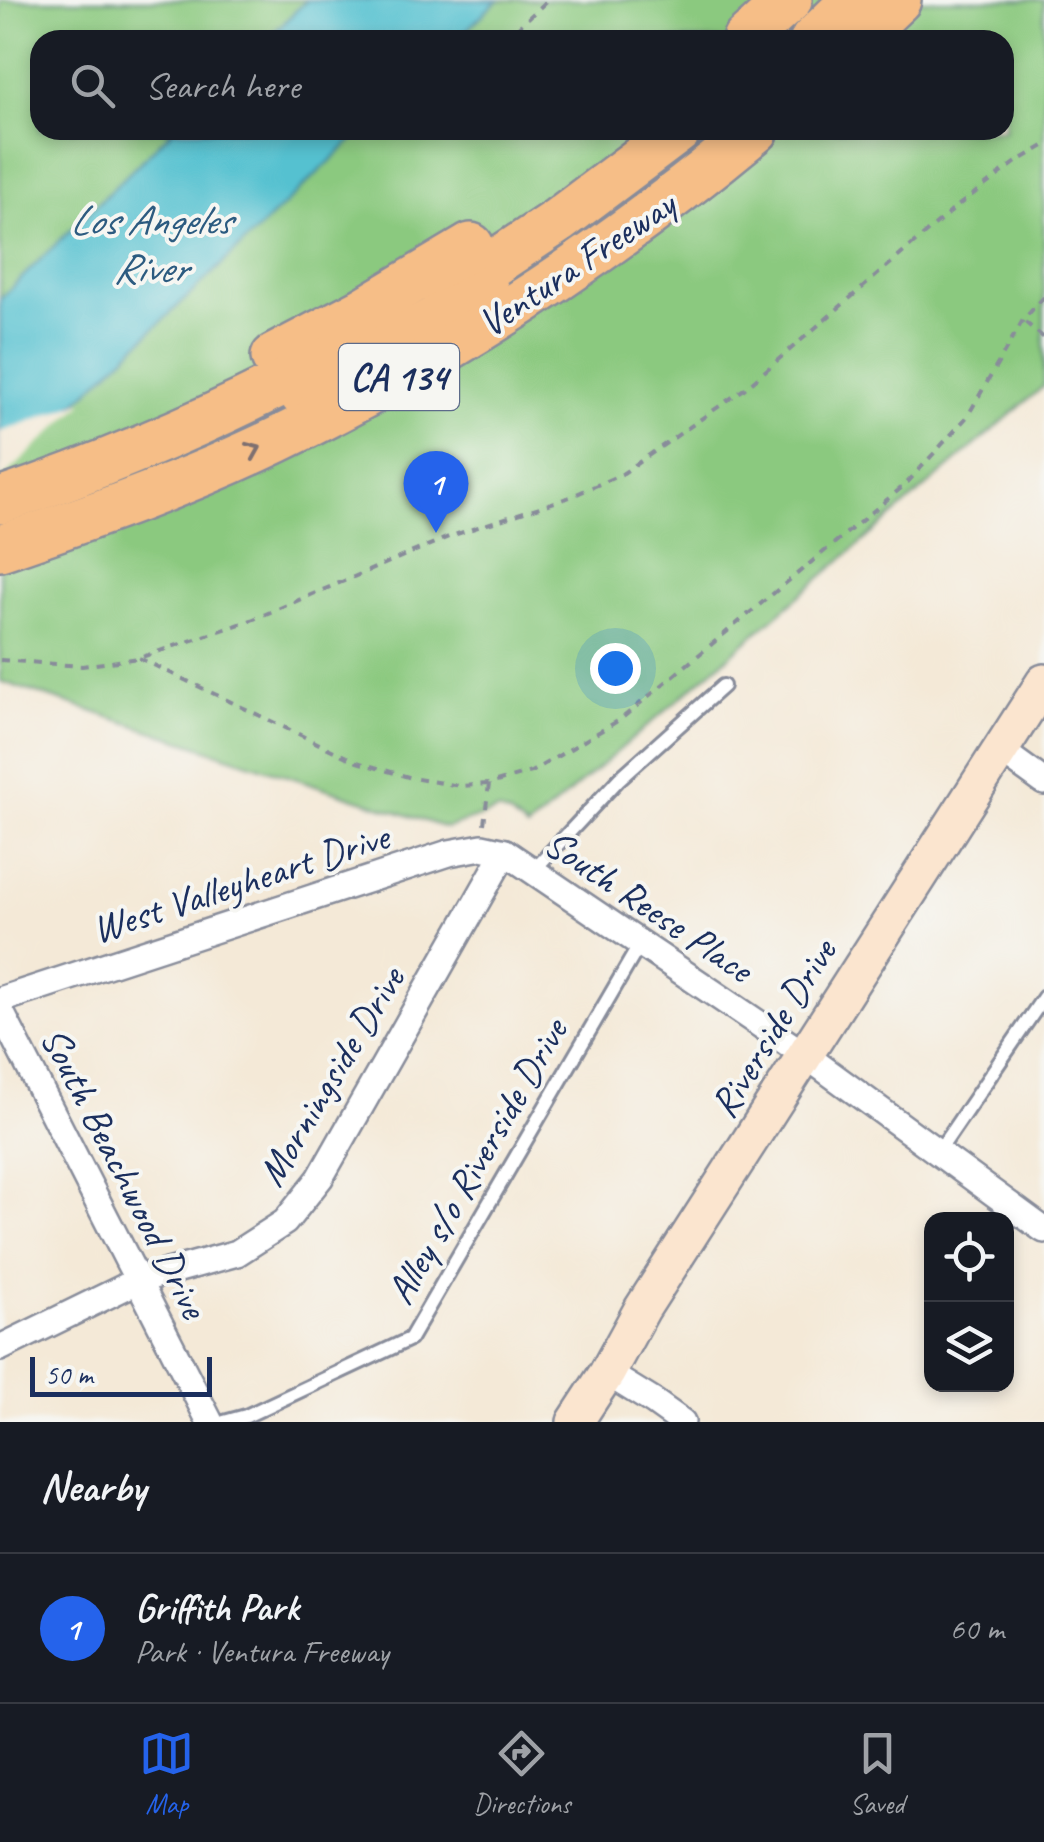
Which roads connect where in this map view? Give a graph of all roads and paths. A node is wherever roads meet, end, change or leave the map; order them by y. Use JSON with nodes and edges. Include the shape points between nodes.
{"nodes":[{"id":1,"x":548,"y":0,"type":"edge"},
{"id":2,"x":789,"y":0,"type":"edge"},
{"id":3,"x":826,"y":0,"type":"edge"},
{"id":4,"x":854,"y":0,"type":"edge"},
{"id":5,"x":898,"y":0,"type":"edge"},
{"id":6,"x":515,"y":30,"type":"edge"},
{"id":7,"x":756,"y":30,"type":"edge"},
{"id":8,"x":794,"y":30,"type":"edge"},
{"id":9,"x":823,"y":30,"type":"edge"},
{"id":10,"x":866,"y":30,"type":"edge"},
{"id":11,"x":622,"y":140,"type":"edge"},
{"id":12,"x":666,"y":140,"type":"edge"},
{"id":13,"x":699,"y":140,"type":"edge"},
{"id":14,"x":743,"y":140,"type":"edge"},
{"id":15,"x":1044,"y":146,"type":"edge"},
{"id":16,"x":1044,"y":296,"type":"edge"},
{"id":17,"x":1023,"y":320,"type":"junction"},
{"id":18,"x":1044,"y":338,"type":"edge"},
{"id":19,"x":3,"y":497,"type":"edge"},
{"id":20,"x":0,"y":548,"type":"edge"},
{"id":21,"x":139,"y":658,"type":"junction"},
{"id":22,"x":0,"y":660,"type":"edge"},
{"id":23,"x":1044,"y":682,"type":"edge"},
{"id":24,"x":723,"y":686,"type":"dead end"},
{"id":25,"x":1000,"y":750,"type":"junction"},
{"id":26,"x":1044,"y":782,"type":"edge"},
{"id":27,"x":489,"y":784,"type":"junction"},
{"id":28,"x":493,"y":850,"type":"junction"},
{"id":29,"x":533,"y":871,"type":"junction"},
{"id":30,"x":640,"y":944,"type":"junction"},
{"id":31,"x":1044,"y":997,"type":"edge"},
{"id":32,"x":0,"y":1000,"type":"edge"},
{"id":33,"x":0,"y":1010,"type":"edge"},
{"id":34,"x":805,"y":1056,"type":"junction"},
{"id":35,"x":938,"y":1152,"type":"junction"},
{"id":36,"x":1044,"y":1230,"type":"edge"},
{"id":37,"x":139,"y":1280,"type":"junction"},
{"id":38,"x":0,"y":1348,"type":"edge"},
{"id":39,"x":607,"y":1373,"type":"junction"},
{"id":40,"x":210,"y":1422,"type":"edge"},
{"id":41,"x":224,"y":1422,"type":"edge"},
{"id":42,"x":576,"y":1422,"type":"edge"},
{"id":43,"x":682,"y":1422,"type":"edge"}],
"edges":[{"from":1,"to":6,"type":"path"},
{"from":2,"to":7,"type":"highway"},
{"from":3,"to":8,"type":"highway"},
{"from":4,"to":9,"type":"highway"},
{"from":5,"to":10,"type":"highway"},
{"from":11,"to":19,"type":"highway","name":"Ventura Freeway","number":"CA 134","via":[[495,230],[362,311],[172,404],[64,447]]},
{"from":12,"to":19,"type":"highway","via":[[439,299],[210,416]]},
{"from":13,"to":19,"type":"highway","via":[[480,295],[294,398],[156,460]]},
{"from":20,"to":14,"type":"highway","name":"Ventura Freeway","number":"CA 134","one_way":true,"via":[[274,442],[413,370],[551,284]]},
{"from":15,"to":21,"type":"path","via":[[960,204],[744,390],[622,474]]},
{"from":16,"to":17,"type":"path"},
{"from":17,"to":18,"type":"path"},
{"from":17,"to":27,"type":"path","via":[[967,418],[906,484],[621,719],[532,772]]},
{"from":21,"to":22,"type":"path","via":[[82,666]]},
{"from":21,"to":27,"type":"path","via":[[356,762],[460,786]]},
{"from":23,"to":25,"type":"main road","name":"Riverside Drive"},
{"from":24,"to":29,"type":"lane","via":[[619,779]]},
{"from":25,"to":26,"type":"street"},
{"from":25,"to":34,"type":"main road","name":"Riverside Drive"},
{"from":27,"to":28,"type":"path"},
{"from":28,"to":29,"type":"street","name":"South Reese Place"},
{"from":28,"to":32,"type":"street","name":"West Valleyheart Drive","via":[[449,853]]},
{"from":28,"to":37,"type":"street","name":"Morningside Drive","via":[[320,1178],[285,1222],[237,1253]]},
{"from":29,"to":30,"type":"street","name":"South Reese Place"},
{"from":30,"to":34,"type":"street","name":"South Reese Place"},
{"from":30,"to":41,"type":"lane","name":"Alley s/o Riverside Drive","via":[[410,1339]]},
{"from":31,"to":35,"type":"lane"},
{"from":33,"to":37,"type":"street","name":"South Beachwood Drive"},
{"from":34,"to":35,"type":"street","name":"South Reese Place"},
{"from":34,"to":39,"type":"main road","name":"Riverside Drive"},
{"from":35,"to":36,"type":"street","name":"South Reese Place"},
{"from":37,"to":38,"type":"street","name":"Morningside Drive"},
{"from":37,"to":40,"type":"street","name":"South Beachwood Drive"},
{"from":39,"to":42,"type":"main road","name":"Riverside Drive"},
{"from":39,"to":43,"type":"street"}]}
